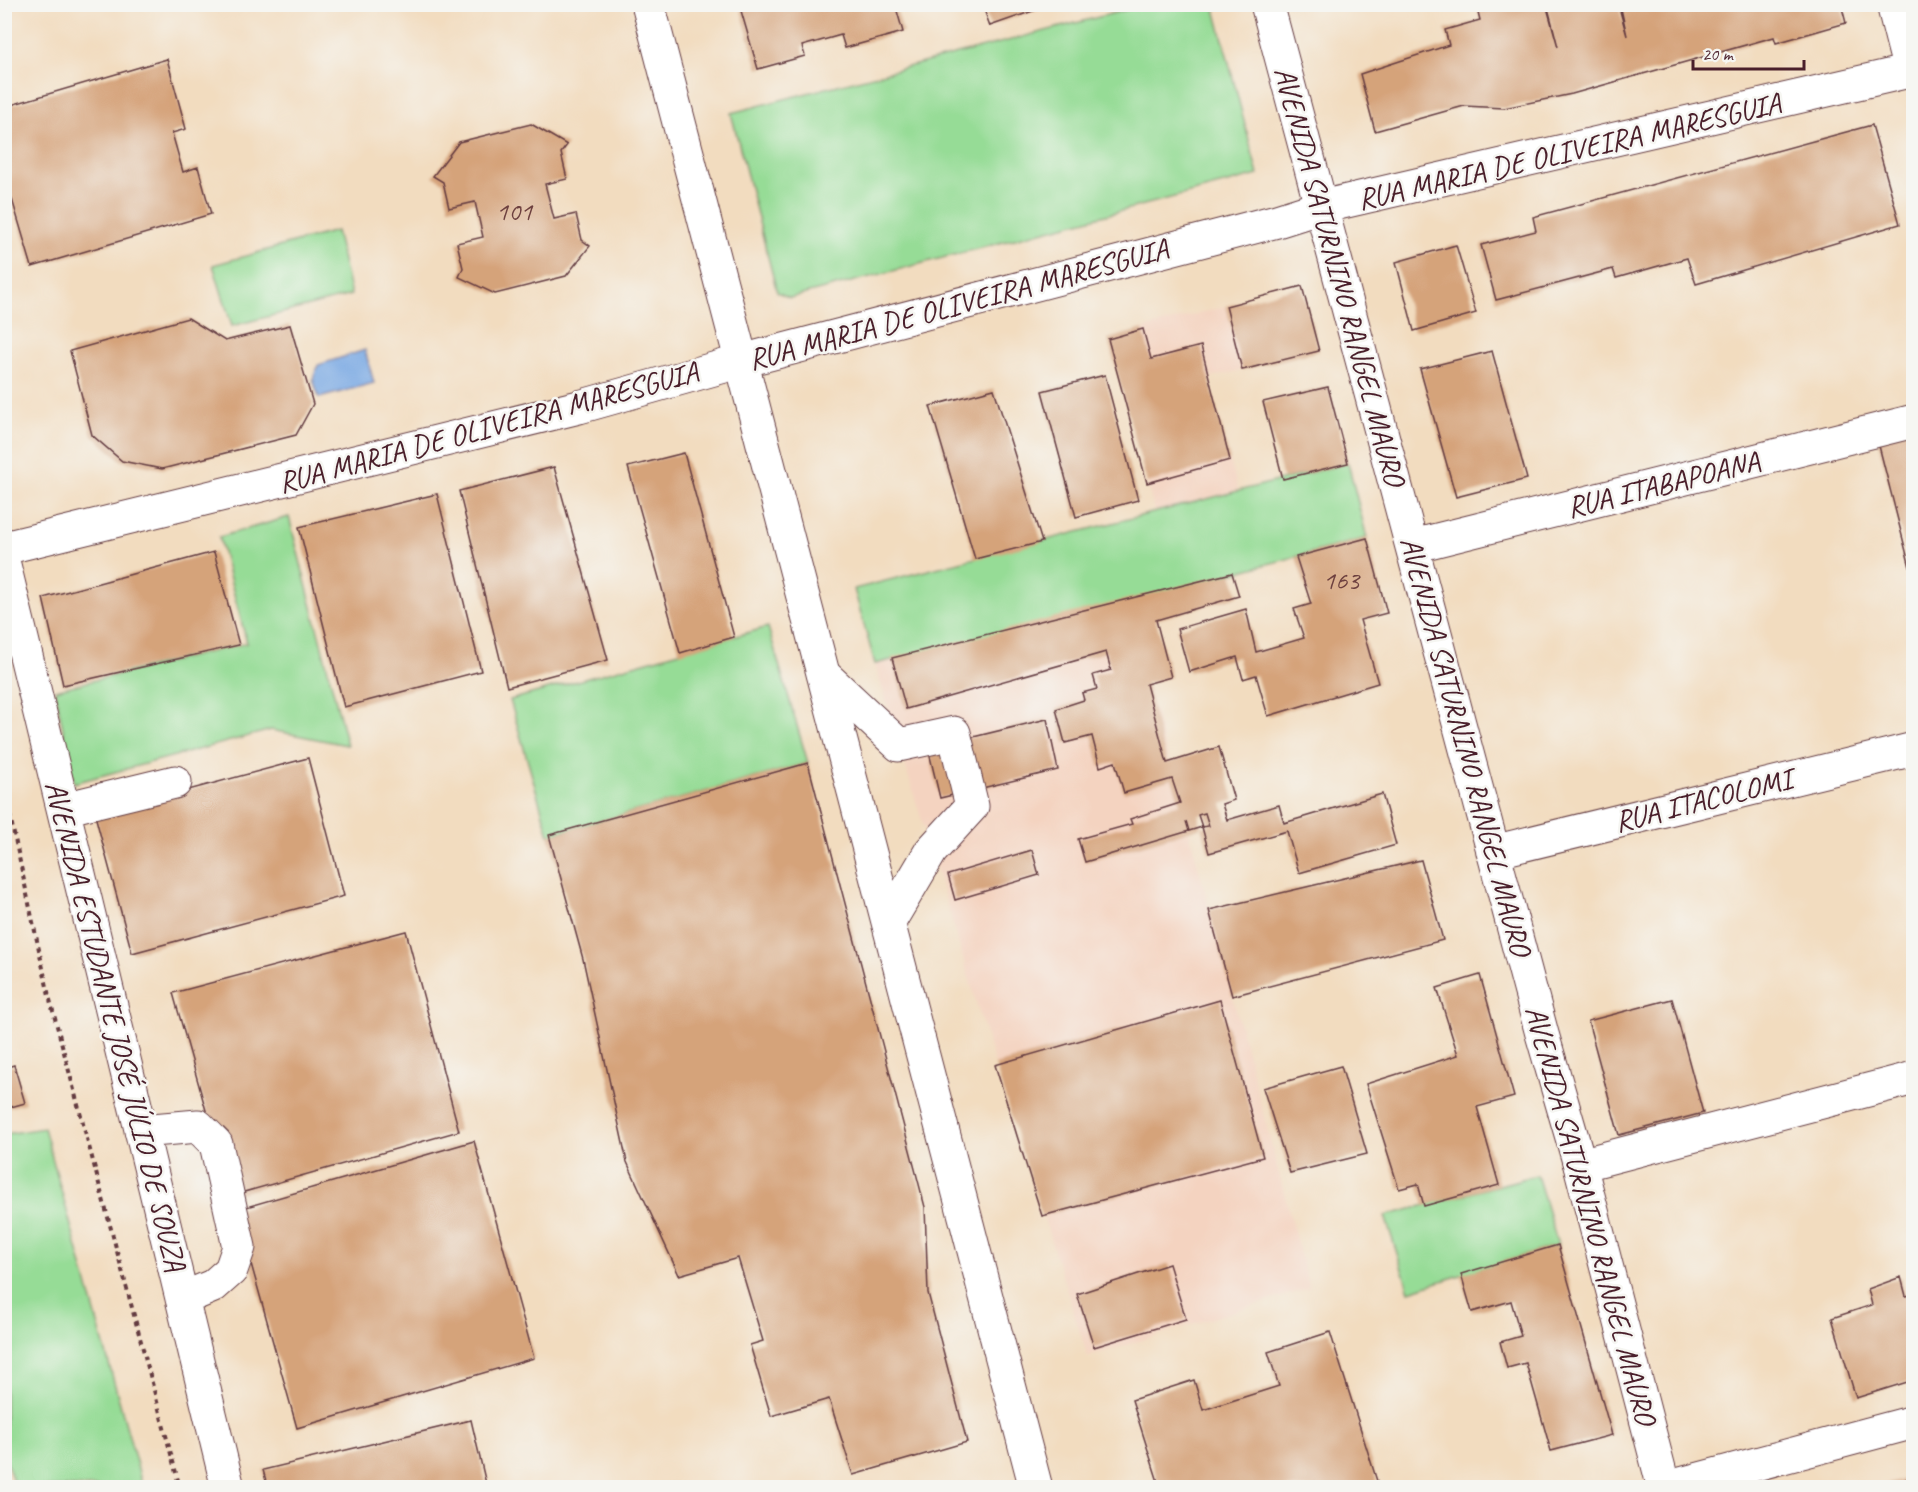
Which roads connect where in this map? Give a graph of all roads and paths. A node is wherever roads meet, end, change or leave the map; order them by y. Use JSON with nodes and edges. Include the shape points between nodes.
{"nodes":[{"id":1,"x":648,"y":4,"type":"edge"},
{"id":2,"x":1267,"y":4,"type":"edge"},
{"id":3,"x":1893,"y":4,"type":"edge"},
{"id":4,"x":1912,"y":75,"type":"edge"},
{"id":5,"x":1321,"y":207,"type":"junction"},
{"id":6,"x":742,"y":361,"type":"junction"},
{"id":7,"x":1914,"y":421,"type":"edge"},
{"id":8,"x":1413,"y":546,"type":"junction"},
{"id":9,"x":4,"y":548,"type":"edge"},
{"id":10,"x":4,"y":565,"type":"edge"},
{"id":11,"x":824,"y":675,"type":"junction"},
{"id":12,"x":1914,"y":749,"type":"edge"},
{"id":13,"x":175,"y":782,"type":"dead end"},
{"id":14,"x":4,"y":788,"type":"edge"},
{"id":15,"x":64,"y":809,"type":"junction"},
{"id":16,"x":1493,"y":852,"type":"junction"},
{"id":17,"x":889,"y":922,"type":"junction"},
{"id":18,"x":1914,"y":1078,"type":"edge"},
{"id":19,"x":141,"y":1131,"type":"junction"},
{"id":20,"x":1580,"y":1165,"type":"junction"},
{"id":21,"x":182,"y":1299,"type":"junction"},
{"id":22,"x":1914,"y":1422,"type":"edge"},
{"id":23,"x":180,"y":1488,"type":"edge"},
{"id":24,"x":228,"y":1488,"type":"edge"},
{"id":25,"x":1036,"y":1488,"type":"edge"},
{"id":26,"x":1665,"y":1488,"type":"edge"}],
"edges":[{"from":1,"to":6,"type":"main road"},
{"from":2,"to":5,"type":"main road","name":"AVENIDA SATURNINO RANGEL MAURO"},
{"from":3,"to":4,"type":"main road"},
{"from":4,"to":5,"type":"main road","name":"RUA MARIA DE OLIVEIRA MARESGUIA"},
{"from":5,"to":6,"type":"main road","name":"RUA MARIA DE OLIVEIRA MARESGUIA"},
{"from":5,"to":8,"type":"main road","name":"AVENIDA SATURNINO RANGEL MAURO"},
{"from":6,"to":9,"type":"main road","name":"RUA MARIA DE OLIVEIRA MARESGUIA","via":[[579,407]]},
{"from":6,"to":11,"type":"main road"},
{"from":7,"to":8,"type":"main road","name":"RUA ITABAPOANA"},
{"from":8,"to":16,"type":"main road","name":"AVENIDA SATURNINO RANGEL MAURO"},
{"from":10,"to":15,"type":"main road","name":"AVENIDA ESTUDANTE JOSÉ JÚLIO DE SOUZA"},
{"from":11,"to":17,"type":"main road"},
{"from":11,"to":17,"type":"main road","via":[[899,745],[954,733],[972,806],[931,851]]},
{"from":12,"to":16,"type":"main road","name":"RUA ITACOLOMI"},
{"from":13,"to":15,"type":"main road"},
{"from":14,"to":23,"type":"path","name":"AVENIDA ESTUDANTE JOSÉ JÚLIO DE SOUZA","via":[[49,996]]},
{"from":15,"to":19,"type":"main road","name":"AVENIDA ESTUDANTE JOSÉ JÚLIO DE SOUZA"},
{"from":16,"to":20,"type":"main road","name":"AVENIDA SATURNINO RANGEL MAURO"},
{"from":17,"to":25,"type":"main road"},
{"from":18,"to":20,"type":"main road"},
{"from":19,"to":21,"type":"main road","name":"AVENIDA ESTUDANTE JOSÉ JÚLIO DE SOUZA"},
{"from":19,"to":21,"type":"main road","via":[[198,1126],[216,1144],[239,1248],[231,1270],[213,1286]]},
{"from":20,"to":26,"type":"main road","name":"AVENIDA SATURNINO RANGEL MAURO"},
{"from":21,"to":24,"type":"main road","name":"AVENIDA ESTUDANTE JOSÉ JÚLIO DE SOUZA"},
{"from":22,"to":26,"type":"main road"}]}
